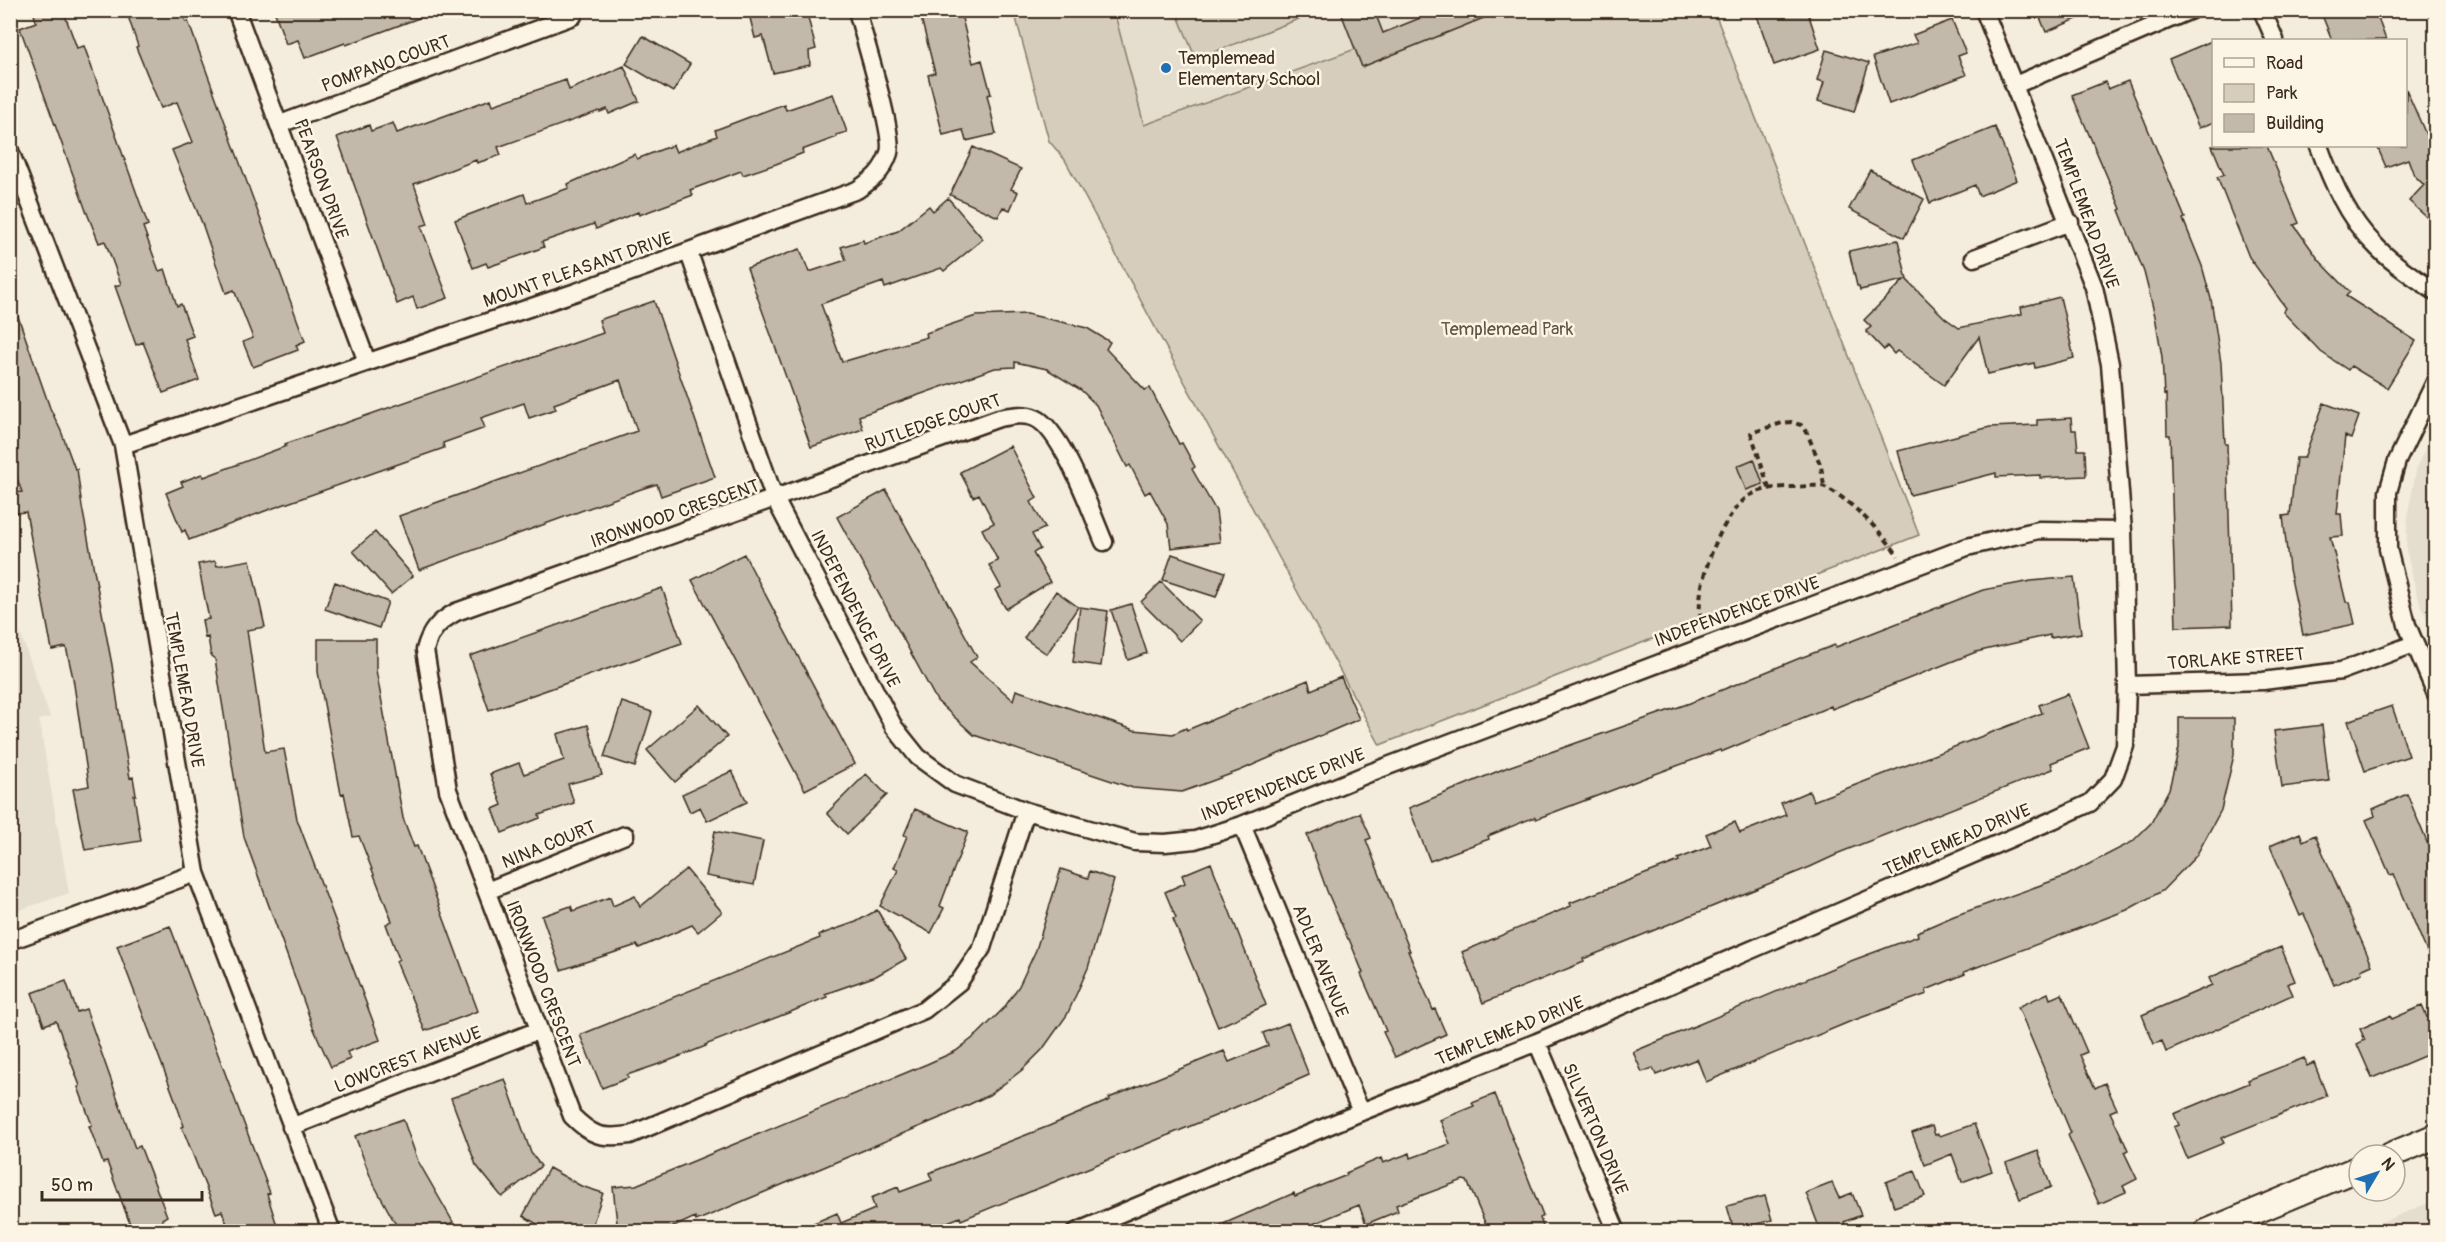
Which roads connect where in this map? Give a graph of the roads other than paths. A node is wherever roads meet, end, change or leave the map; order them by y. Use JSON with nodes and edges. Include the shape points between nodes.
{"nodes":[{"id":1,"x":236,"y":10,"type":"edge"},
{"id":2,"x":856,"y":10,"type":"edge"},
{"id":3,"x":1984,"y":10,"type":"edge"},
{"id":4,"x":2191,"y":10,"type":"edge"},
{"id":5,"x":2262,"y":10,"type":"edge"},
{"id":6,"x":573,"y":16,"type":"dead end"},
{"id":7,"x":2275,"y":39,"type":"edge"},
{"id":8,"x":2015,"y":85,"type":"junction"},
{"id":9,"x":280,"y":124,"type":"junction"},
{"id":10,"x":2319,"y":147,"type":"edge"},
{"id":11,"x":10,"y":151,"type":"edge"},
{"id":12,"x":2070,"y":222,"type":"junction"},
{"id":13,"x":689,"y":253,"type":"junction"},
{"id":14,"x":1974,"y":258,"type":"dead end"},
{"id":15,"x":2436,"y":292,"type":"edge"},
{"id":16,"x":367,"y":362,"type":"junction"},
{"id":17,"x":2436,"y":380,"type":"edge"},
{"id":18,"x":123,"y":445,"type":"junction"},
{"id":19,"x":776,"y":499,"type":"junction"},
{"id":20,"x":2123,"y":531,"type":"junction"},
{"id":21,"x":1104,"y":542,"type":"dead end"},
{"id":22,"x":2414,"y":644,"type":"junction"},
{"id":23,"x":2127,"y":685,"type":"junction"},
{"id":24,"x":2436,"y":694,"type":"edge"},
{"id":25,"x":1026,"y":811,"type":"junction"},
{"id":26,"x":1242,"y":825,"type":"junction"},
{"id":27,"x":625,"y":835,"type":"dead end"},
{"id":28,"x":196,"y":873,"type":"junction"},
{"id":29,"x":487,"y":891,"type":"junction"},
{"id":30,"x":10,"y":941,"type":"edge"},
{"id":31,"x":539,"y":1030,"type":"junction"},
{"id":32,"x":1537,"y":1042,"type":"junction"},
{"id":33,"x":1361,"y":1112,"type":"junction"},
{"id":34,"x":291,"y":1127,"type":"junction"},
{"id":35,"x":2436,"y":1136,"type":"edge"},
{"id":36,"x":2407,"y":1148,"type":"edge"},
{"id":37,"x":2347,"y":1173,"type":"edge"},
{"id":38,"x":332,"y":1232,"type":"edge"},
{"id":39,"x":1076,"y":1232,"type":"edge"},
{"id":40,"x":1617,"y":1232,"type":"edge"},
{"id":41,"x":2206,"y":1232,"type":"edge"}],
"edges":[{"from":1,"to":9,"type":"street","name":"PEARSON DRIVE"},
{"from":2,"to":13,"type":"street","name":"MOUNT PLEASANT DRIVE","via":[[887,124],[890,151],[879,174],[857,190]]},
{"from":3,"to":8,"type":"street","name":"TEMPLEMEAD DRIVE"},
{"from":4,"to":8,"type":"street"},
{"from":5,"to":7,"type":"street"},
{"from":6,"to":9,"type":"street","name":"POMPANO COURT"},
{"from":8,"to":12,"type":"street","name":"TEMPLEMEAD DRIVE"},
{"from":9,"to":16,"type":"street","name":"PEARSON DRIVE"},
{"from":10,"to":15,"type":"street","via":[[2349,211],[2372,243]]},
{"from":11,"to":18,"type":"street","name":"TEMPLEMEAD DRIVE"},
{"from":12,"to":14,"type":"street"},
{"from":12,"to":20,"type":"street","name":"TEMPLEMEAD DRIVE","via":[[2094,287],[2110,364]]},
{"from":13,"to":16,"type":"street","name":"MOUNT PLEASANT DRIVE"},
{"from":13,"to":19,"type":"street","name":"INDEPENDENCE DRIVE"},
{"from":16,"to":18,"type":"street","name":"MOUNT PLEASANT DRIVE"},
{"from":17,"to":22,"type":"street","via":[[2397,461],[2388,492],[2388,549]]},
{"from":18,"to":28,"type":"street","name":"TEMPLEMEAD DRIVE"},
{"from":19,"to":21,"type":"street","name":"RUTLEDGE COURT","via":[[999,418],[1024,415],[1048,426],[1060,444]]},
{"from":19,"to":25,"type":"street","name":"INDEPENDENCE DRIVE","via":[[894,727],[918,757],[956,784]]},
{"from":19,"to":29,"type":"street","name":"IRONWOOD CRESCENT","via":[[456,612],[441,620],[429,635],[424,650],[426,668],[448,790]]},
{"from":20,"to":23,"type":"street","name":"TEMPLEMEAD DRIVE"},
{"from":20,"to":26,"type":"street","name":"INDEPENDENCE DRIVE","via":[[2039,530],[1967,547]]},
{"from":22,"to":23,"type":"street","name":"TORLAKE STREET","via":[[2341,670],[2263,681]]},
{"from":22,"to":24,"type":"street"},
{"from":23,"to":32,"type":"street","name":"TEMPLEMEAD DRIVE","via":[[2125,746],[2113,779],[2090,804]]},
{"from":25,"to":26,"type":"street","name":"INDEPENDENCE DRIVE","via":[[1135,842],[1195,840]]},
{"from":25,"to":31,"type":"street","name":"IRONWOOD CRESCENT","via":[[982,948],[959,982],[924,1010],[630,1135],[614,1137],[587,1131],[572,1116]]},
{"from":26,"to":33,"type":"street","name":"ADLER AVENUE"},
{"from":27,"to":29,"type":"street","name":"NINA COURT"},
{"from":28,"to":30,"type":"street"},
{"from":28,"to":34,"type":"street","name":"TEMPLEMEAD DRIVE"},
{"from":29,"to":31,"type":"street","name":"IRONWOOD CRESCENT"},
{"from":31,"to":34,"type":"street","name":"LOWCREST AVENUE"},
{"from":32,"to":33,"type":"street","name":"TEMPLEMEAD DRIVE"},
{"from":32,"to":40,"type":"street","name":"SILVERTON DRIVE"},
{"from":33,"to":39,"type":"street","name":"TEMPLEMEAD DRIVE"},
{"from":34,"to":38,"type":"street","name":"TEMPLEMEAD DRIVE"},
{"from":35,"to":36,"type":"main road"},
{"from":37,"to":41,"type":"main road"}]}
